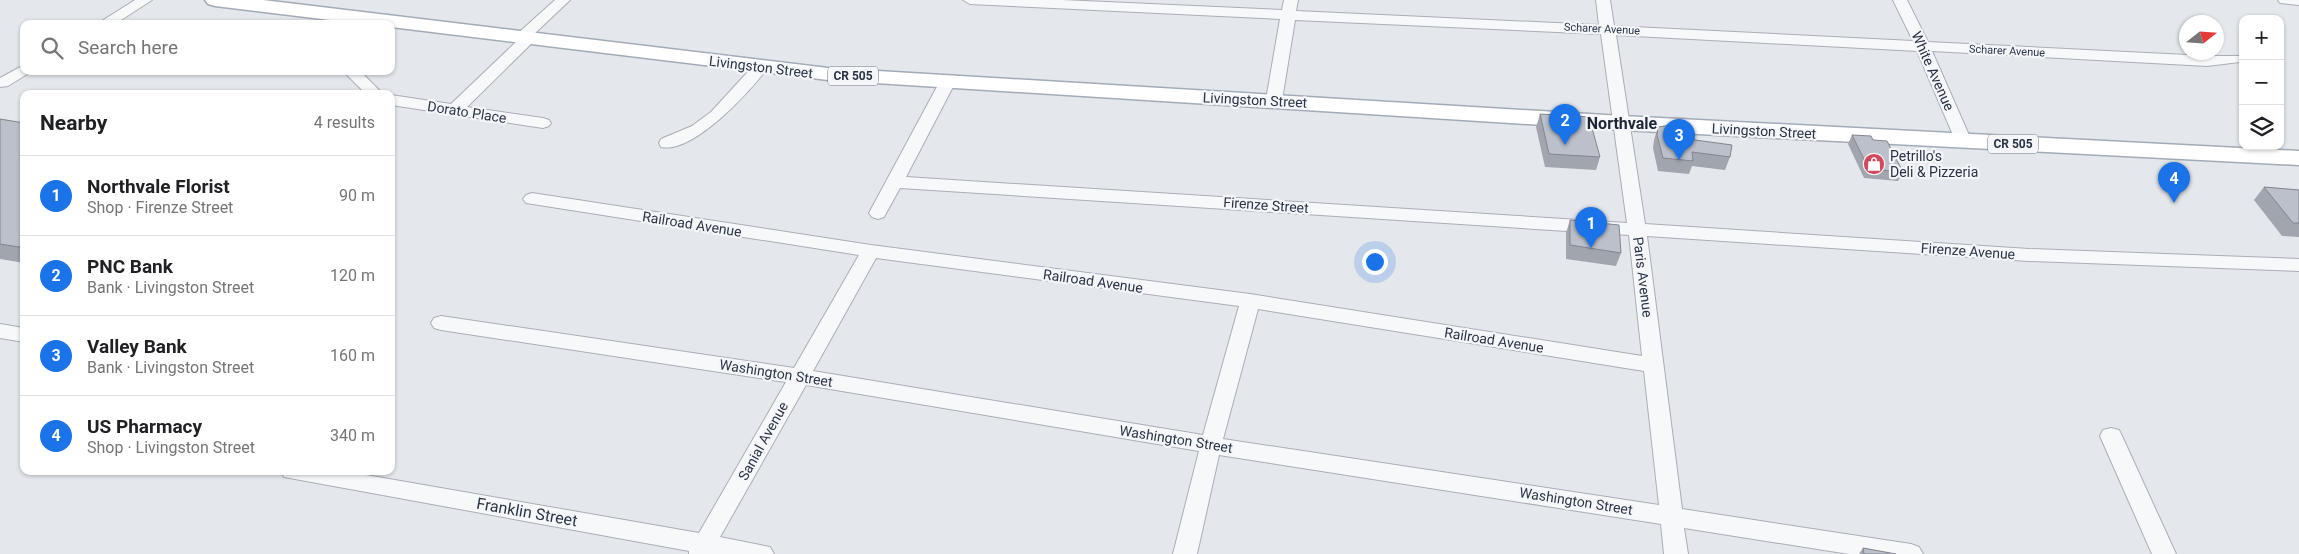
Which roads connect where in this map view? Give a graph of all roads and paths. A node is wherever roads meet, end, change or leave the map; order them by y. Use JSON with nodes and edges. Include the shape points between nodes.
{"nodes":[{"id":1,"x":145,"y":0,"type":"edge"},
{"id":2,"x":214,"y":0,"type":"edge"},
{"id":3,"x":563,"y":0,"type":"edge"},
{"id":4,"x":970,"y":0,"type":"edge"},
{"id":5,"x":1603,"y":0,"type":"edge"},
{"id":6,"x":1900,"y":0,"type":"edge"},
{"id":7,"x":2285,"y":0,"type":"edge"},
{"id":8,"x":2299,"y":2,"type":"edge"},
{"id":9,"x":1290,"y":7,"type":"edge"},
{"id":10,"x":111,"y":20,"type":"edge"},
{"id":11,"x":352,"y":20,"type":"edge"},
{"id":12,"x":395,"y":25,"type":"edge"},
{"id":13,"x":1607,"y":30,"type":"junction"},
{"id":14,"x":524,"y":39,"type":"junction"},
{"id":15,"x":1924,"y":47,"type":"junction"},
{"id":16,"x":2235,"y":58,"type":"dead end"},
{"id":17,"x":760,"y":67,"type":"junction"},
{"id":18,"x":20,"y":72,"type":"edge"},
{"id":19,"x":355,"y":75,"type":"edge"},
{"id":20,"x":2,"y":83,"type":"dead end"},
{"id":21,"x":947,"y":83,"type":"junction"},
{"id":22,"x":371,"y":90,"type":"edge"},
{"id":23,"x":1274,"y":100,"type":"junction"},
{"id":24,"x":395,"y":101,"type":"edge"},
{"id":25,"x":454,"y":110,"type":"junction"},
{"id":26,"x":543,"y":123,"type":"dead end"},
{"id":27,"x":1622,"y":123,"type":"junction"},
{"id":28,"x":1964,"y":142,"type":"junction"},
{"id":29,"x":667,"y":143,"type":"dead end"},
{"id":30,"x":2297,"y":160,"type":"edge"},
{"id":31,"x":895,"y":182,"type":"junction"},
{"id":32,"x":532,"y":200,"type":"dead end"},
{"id":33,"x":878,"y":213,"type":"dead end"},
{"id":34,"x":1637,"y":229,"type":"junction"},
{"id":35,"x":871,"y":251,"type":"junction"},
{"id":36,"x":2299,"y":265,"type":"edge"},
{"id":37,"x":1250,"y":301,"type":"junction"},
{"id":38,"x":441,"y":323,"type":"dead end"},
{"id":39,"x":0,"y":331,"type":"edge"},
{"id":40,"x":20,"y":334,"type":"edge"},
{"id":41,"x":1654,"y":365,"type":"junction"},
{"id":42,"x":799,"y":376,"type":"junction"},
{"id":43,"x":2111,"y":436,"type":"dead end"},
{"id":44,"x":1211,"y":445,"type":"junction"},
{"id":45,"x":313,"y":475,"type":"edge"},
{"id":46,"x":1672,"y":516,"type":"junction"},
{"id":47,"x":702,"y":549,"type":"edge"},
{"id":48,"x":762,"y":554,"type":"edge"},
{"id":49,"x":1185,"y":554,"type":"edge"},
{"id":50,"x":1676,"y":554,"type":"edge"},
{"id":51,"x":1911,"y":554,"type":"edge"},
{"id":52,"x":2164,"y":554,"type":"edge"}],
"edges":[{"from":1,"to":10,"type":"street"},
{"from":2,"to":11,"type":"main road","name":"Livingston Street","number":"CR 505"},
{"from":3,"to":14,"type":"street"},
{"from":4,"to":9,"type":"street","name":"Scharer Avenue"},
{"from":5,"to":13,"type":"street","name":"Paris Avenue"},
{"from":6,"to":15,"type":"street","name":"White Avenue"},
{"from":7,"to":8,"type":"street"},
{"from":9,"to":13,"type":"street","name":"Scharer Avenue"},
{"from":9,"to":23,"type":"street"},
{"from":12,"to":14,"type":"main road","name":"Livingston Street","number":"CR 505"},
{"from":13,"to":15,"type":"street","name":"Scharer Avenue"},
{"from":13,"to":27,"type":"street","name":"Paris Avenue"},
{"from":14,"to":17,"type":"main road","name":"Livingston Street","number":"CR 505"},
{"from":14,"to":25,"type":"street"},
{"from":15,"to":16,"type":"street","name":"Scharer Avenue","via":[[2206,61]]},
{"from":15,"to":28,"type":"street","name":"White Avenue"},
{"from":17,"to":21,"type":"main road","name":"Livingston Street","number":"CR 505"},
{"from":17,"to":29,"type":"street","via":[[717,115],[698,129]]},
{"from":18,"to":20,"type":"street"},
{"from":19,"to":22,"type":"street"},
{"from":21,"to":23,"type":"main road","name":"Livingston Street","number":"CR 505"},
{"from":21,"to":31,"type":"street"},
{"from":23,"to":27,"type":"main road","name":"Livingston Street","number":"CR 505"},
{"from":24,"to":25,"type":"street","name":"Dorato Place"},
{"from":25,"to":26,"type":"street","name":"Dorato Place"},
{"from":27,"to":28,"type":"main road","name":"Livingston Street","number":"CR 505"},
{"from":27,"to":34,"type":"street","name":"Paris Avenue"},
{"from":28,"to":30,"type":"main road","name":"Livingston Street","number":"CR 505"},
{"from":31,"to":33,"type":"street"},
{"from":31,"to":34,"type":"street","name":"Firenze Street"},
{"from":32,"to":35,"type":"street","name":"Railroad Avenue"},
{"from":34,"to":36,"type":"street","name":"Firenze Avenue","via":[[2029,255]]},
{"from":34,"to":41,"type":"street","name":"Paris Avenue"},
{"from":35,"to":37,"type":"street","name":"Railroad Avenue"},
{"from":35,"to":42,"type":"street","name":"Sanial Avenue"},
{"from":37,"to":41,"type":"street","name":"Railroad Avenue"},
{"from":37,"to":44,"type":"street"},
{"from":38,"to":42,"type":"street","name":"Washington Street"},
{"from":39,"to":40,"type":"street"},
{"from":41,"to":46,"type":"street","name":"Paris Avenue"},
{"from":42,"to":44,"type":"street","name":"Washington Street"},
{"from":42,"to":47,"type":"street","name":"Sanial Avenue"},
{"from":43,"to":52,"type":"street"},
{"from":44,"to":46,"type":"street","name":"Washington Street"},
{"from":44,"to":49,"type":"street"},
{"from":45,"to":47,"type":"street","name":"Franklin Street"},
{"from":46,"to":50,"type":"street","name":"Paris Avenue"},
{"from":46,"to":51,"type":"street","name":"Washington Street"},
{"from":47,"to":48,"type":"street","name":"Franklin Street"}]}
